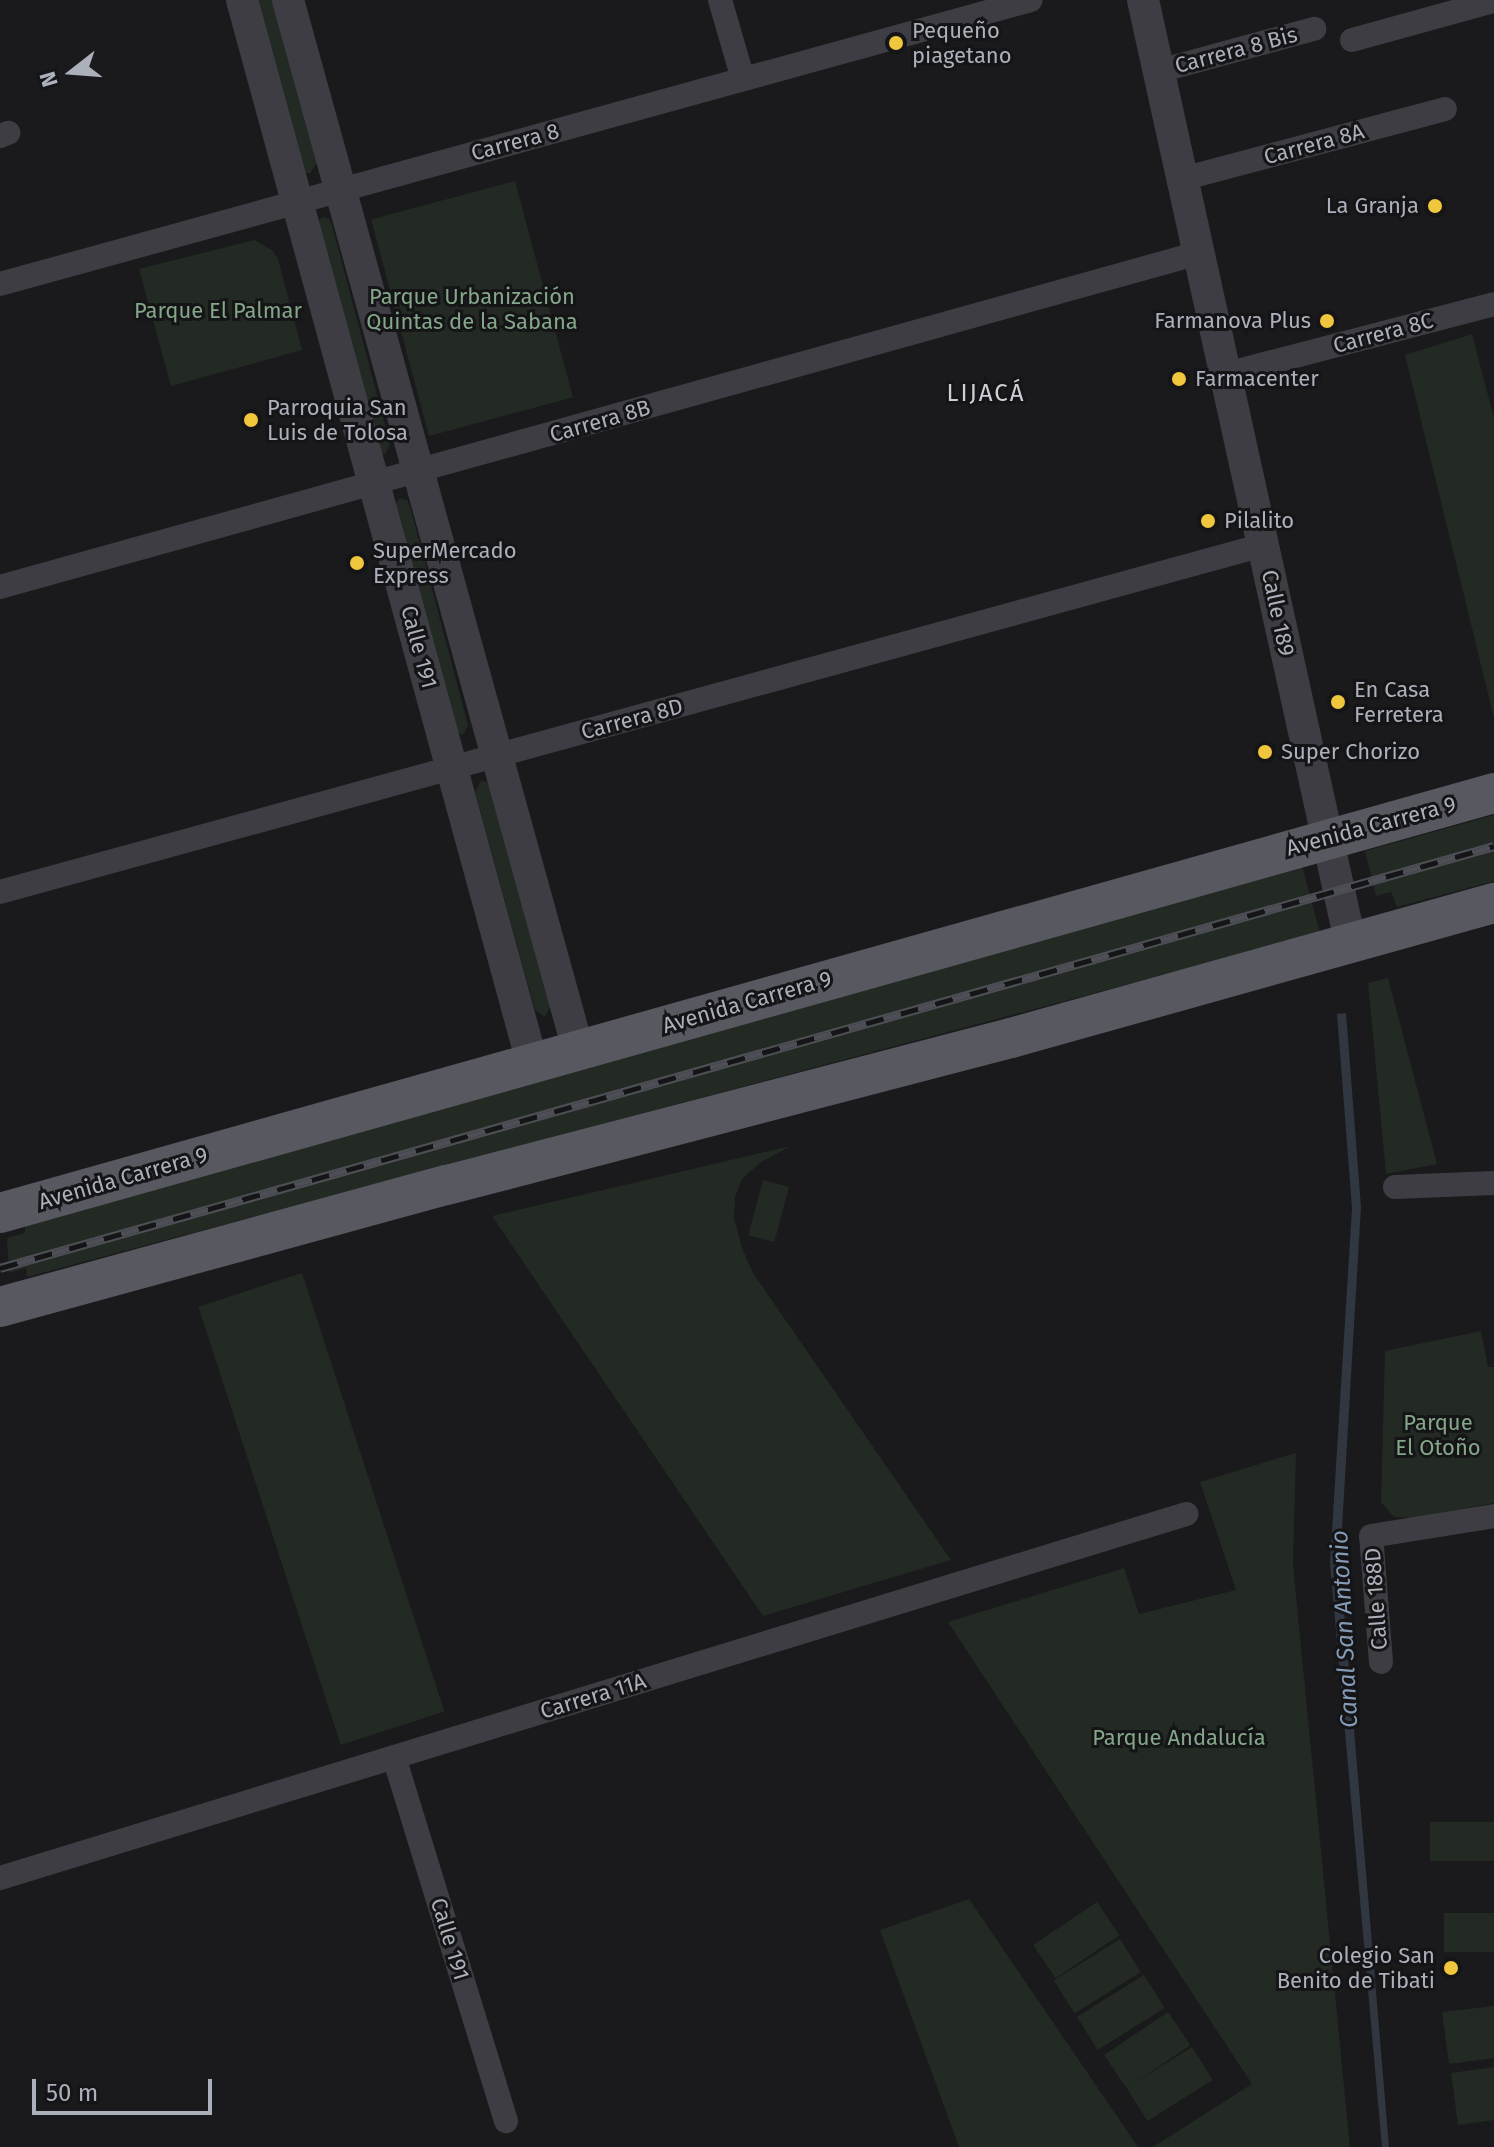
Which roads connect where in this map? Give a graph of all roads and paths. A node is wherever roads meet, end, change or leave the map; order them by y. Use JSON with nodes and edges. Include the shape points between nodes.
{"nodes":[{"id":1,"x":242,"y":0,"type":"edge"},
{"id":2,"x":288,"y":0,"type":"edge"},
{"id":3,"x":720,"y":0,"type":"edge"},
{"id":4,"x":1031,"y":0,"type":"edge"},
{"id":5,"x":1143,"y":0,"type":"edge"},
{"id":6,"x":1494,"y":1,"type":"edge"},
{"id":7,"x":1314,"y":29,"type":"dead end"},
{"id":8,"x":1352,"y":40,"type":"dead end"},
{"id":9,"x":1159,"y":71,"type":"junction"},
{"id":10,"x":743,"y":79,"type":"junction"},
{"id":11,"x":1445,"y":109,"type":"dead end"},
{"id":12,"x":1182,"y":179,"type":"junction"},
{"id":13,"x":339,"y":190,"type":"junction"},
{"id":14,"x":298,"y":201,"type":"junction"},
{"id":15,"x":1199,"y":253,"type":"junction"},
{"id":16,"x":0,"y":284,"type":"edge"},
{"id":17,"x":1494,"y":304,"type":"edge"},
{"id":18,"x":1226,"y":374,"type":"junction"},
{"id":19,"x":417,"y":472,"type":"junction"},
{"id":20,"x":375,"y":484,"type":"junction"},
{"id":21,"x":1263,"y":545,"type":"junction"},
{"id":22,"x":0,"y":587,"type":"edge"},
{"id":23,"x":496,"y":756,"type":"junction"},
{"id":24,"x":452,"y":769,"type":"junction"},
{"id":25,"x":1494,"y":793,"type":"edge"},
{"id":26,"x":1328,"y":838,"type":"junction"},
{"id":27,"x":0,"y":892,"type":"edge"},
{"id":28,"x":1494,"y":903,"type":"edge"},
{"id":29,"x":1351,"y":945,"type":"junction"},
{"id":30,"x":578,"y":1049,"type":"junction"},
{"id":31,"x":532,"y":1062,"type":"junction"},
{"id":32,"x":1494,"y":1183,"type":"edge"},
{"id":33,"x":1395,"y":1187,"type":"dead end"},
{"id":34,"x":0,"y":1213,"type":"edge"},
{"id":35,"x":0,"y":1307,"type":"edge"},
{"id":36,"x":1186,"y":1514,"type":"dead end"},
{"id":37,"x":1494,"y":1516,"type":"edge"},
{"id":38,"x":1381,"y":1662,"type":"dead end"},
{"id":39,"x":394,"y":1757,"type":"junction"},
{"id":40,"x":0,"y":1878,"type":"edge"},
{"id":41,"x":506,"y":2121,"type":"dead end"}],
"edges":[{"from":1,"to":14,"type":"street","name":"Calle 191"},
{"from":2,"to":13,"type":"street","name":"Calle 191"},
{"from":3,"to":10,"type":"street"},
{"from":4,"to":10,"type":"street","name":"Carrera 8"},
{"from":5,"to":9,"type":"street","name":"Calle 189"},
{"from":6,"to":8,"type":"street"},
{"from":7,"to":9,"type":"street","name":"Carrera 8 Bis"},
{"from":9,"to":12,"type":"street","name":"Calle 189"},
{"from":10,"to":13,"type":"street","name":"Carrera 8"},
{"from":11,"to":12,"type":"street","name":"Carrera 8A"},
{"from":12,"to":15,"type":"street","name":"Calle 189"},
{"from":13,"to":14,"type":"street","name":"Carrera 8"},
{"from":13,"to":19,"type":"street","name":"Calle 191"},
{"from":14,"to":16,"type":"street","name":"Carrera 8"},
{"from":14,"to":20,"type":"street","name":"Calle 191"},
{"from":15,"to":18,"type":"street","name":"Calle 189"},
{"from":15,"to":19,"type":"street","name":"Carrera 8B"},
{"from":17,"to":18,"type":"street","name":"Carrera 8C"},
{"from":18,"to":21,"type":"street","name":"Calle 189"},
{"from":19,"to":20,"type":"street","name":"Carrera 8B"},
{"from":19,"to":23,"type":"street","name":"Calle 191"},
{"from":20,"to":22,"type":"street","name":"Carrera 8B"},
{"from":20,"to":24,"type":"street","name":"Calle 191"},
{"from":21,"to":23,"type":"street","name":"Carrera 8D"},
{"from":21,"to":26,"type":"street","name":"Calle 189"},
{"from":23,"to":24,"type":"street","name":"Carrera 8D"},
{"from":23,"to":30,"type":"street","name":"Calle 191"},
{"from":24,"to":27,"type":"street","name":"Carrera 8D"},
{"from":24,"to":31,"type":"street","name":"Calle 191"},
{"from":25,"to":26,"type":"main road","name":"Avenida Carrera 9"},
{"from":26,"to":29,"type":"street","name":"Calle 189"},
{"from":26,"to":30,"type":"main road","name":"Avenida Carrera 9"},
{"from":28,"to":29,"type":"main road"},
{"from":29,"to":35,"type":"main road"},
{"from":30,"to":31,"type":"main road","name":"Avenida Carrera 9"},
{"from":31,"to":34,"type":"main road","name":"Avenida Carrera 9"},
{"from":32,"to":33,"type":"street"},
{"from":36,"to":39,"type":"street","name":"Carrera 11A"},
{"from":37,"to":38,"type":"street","name":"Calle 188D","via":[[1371,1536]]},
{"from":39,"to":40,"type":"street","name":"Carrera 11A"},
{"from":39,"to":41,"type":"street","name":"Calle 191"}]}
